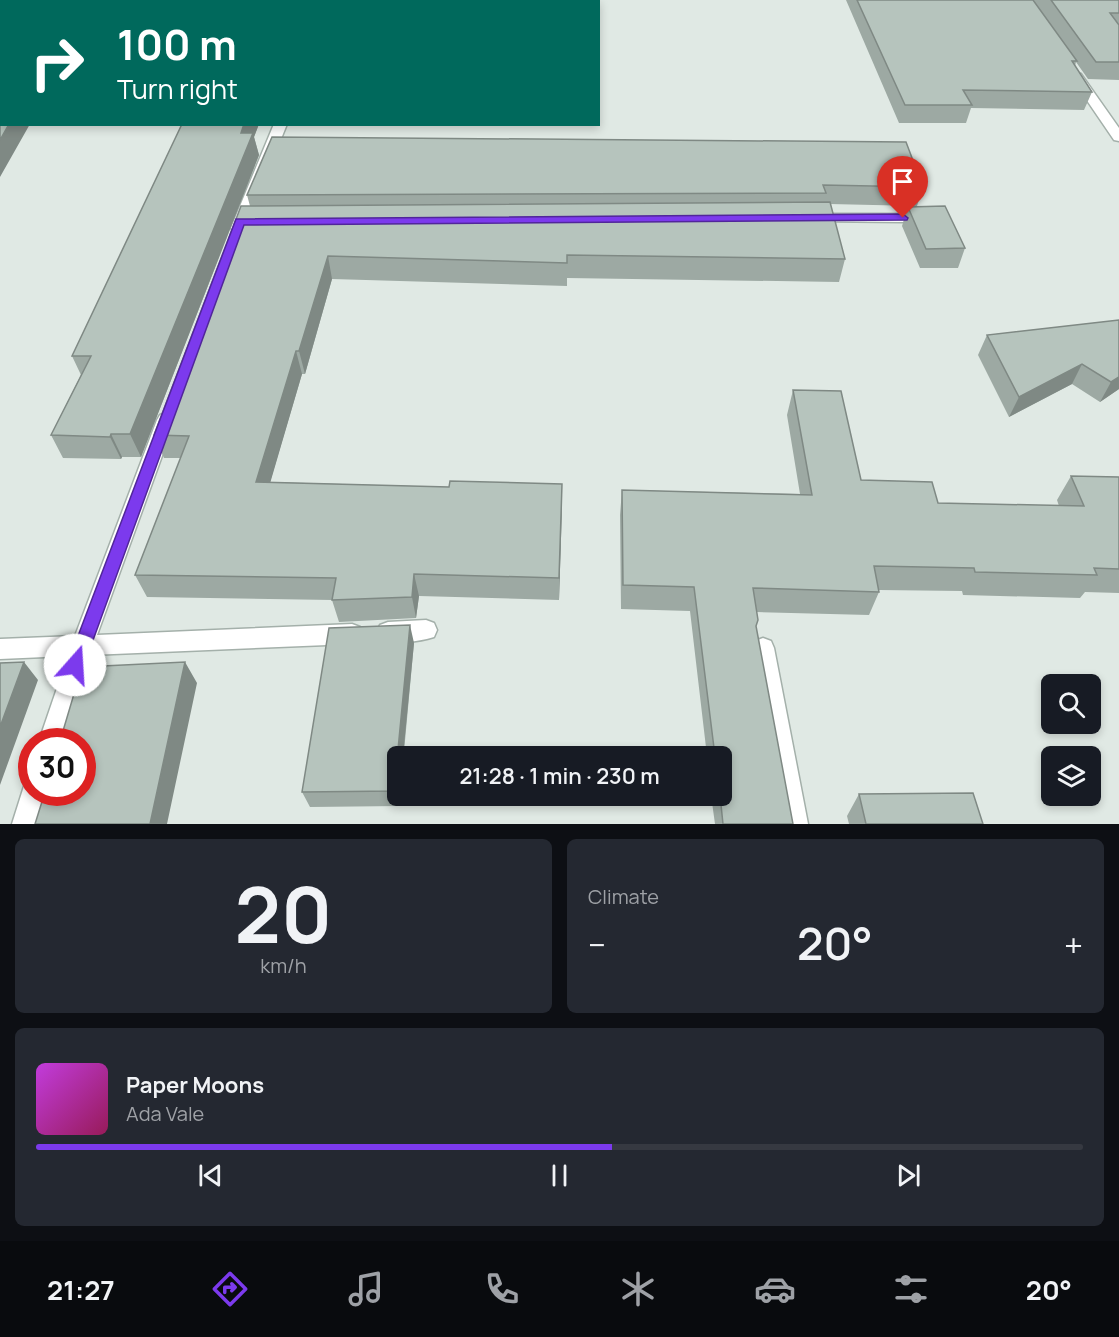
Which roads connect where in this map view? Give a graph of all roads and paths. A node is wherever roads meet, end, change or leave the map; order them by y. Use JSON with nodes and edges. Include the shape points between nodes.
{"nodes":[{"id":1,"x":1071,"y":69,"type":"edge"},
{"id":2,"x":280,"y":126,"type":"edge"},
{"id":3,"x":1119,"y":137,"type":"edge"},
{"id":4,"x":796,"y":218,"type":"edge"},
{"id":5,"x":903,"y":218,"type":"dead end"},
{"id":6,"x":232,"y":244,"type":"edge"},
{"id":7,"x":173,"y":400,"type":"edge"},
{"id":8,"x":426,"y":630,"type":"dead end"},
{"id":9,"x":82,"y":646,"type":"junction"},
{"id":10,"x":762,"y":648,"type":"edge"},
{"id":11,"x":0,"y":649,"type":"edge"},
{"id":12,"x":55,"y":728,"type":"edge"},
{"id":13,"x":30,"y":806,"type":"edge"},
{"id":14,"x":24,"y":824,"type":"edge"},
{"id":15,"x":796,"y":824,"type":"edge"}],
"edges":[{"from":1,"to":3,"type":"street"},
{"from":2,"to":6,"type":"street","via":[[246,222]]},
{"from":4,"to":5,"type":"street"},
{"from":7,"to":9,"type":"street"},
{"from":8,"to":9,"type":"street"},
{"from":9,"to":11,"type":"street"},
{"from":9,"to":12,"type":"street"},
{"from":10,"to":15,"type":"street"},
{"from":13,"to":14,"type":"street"}]}
